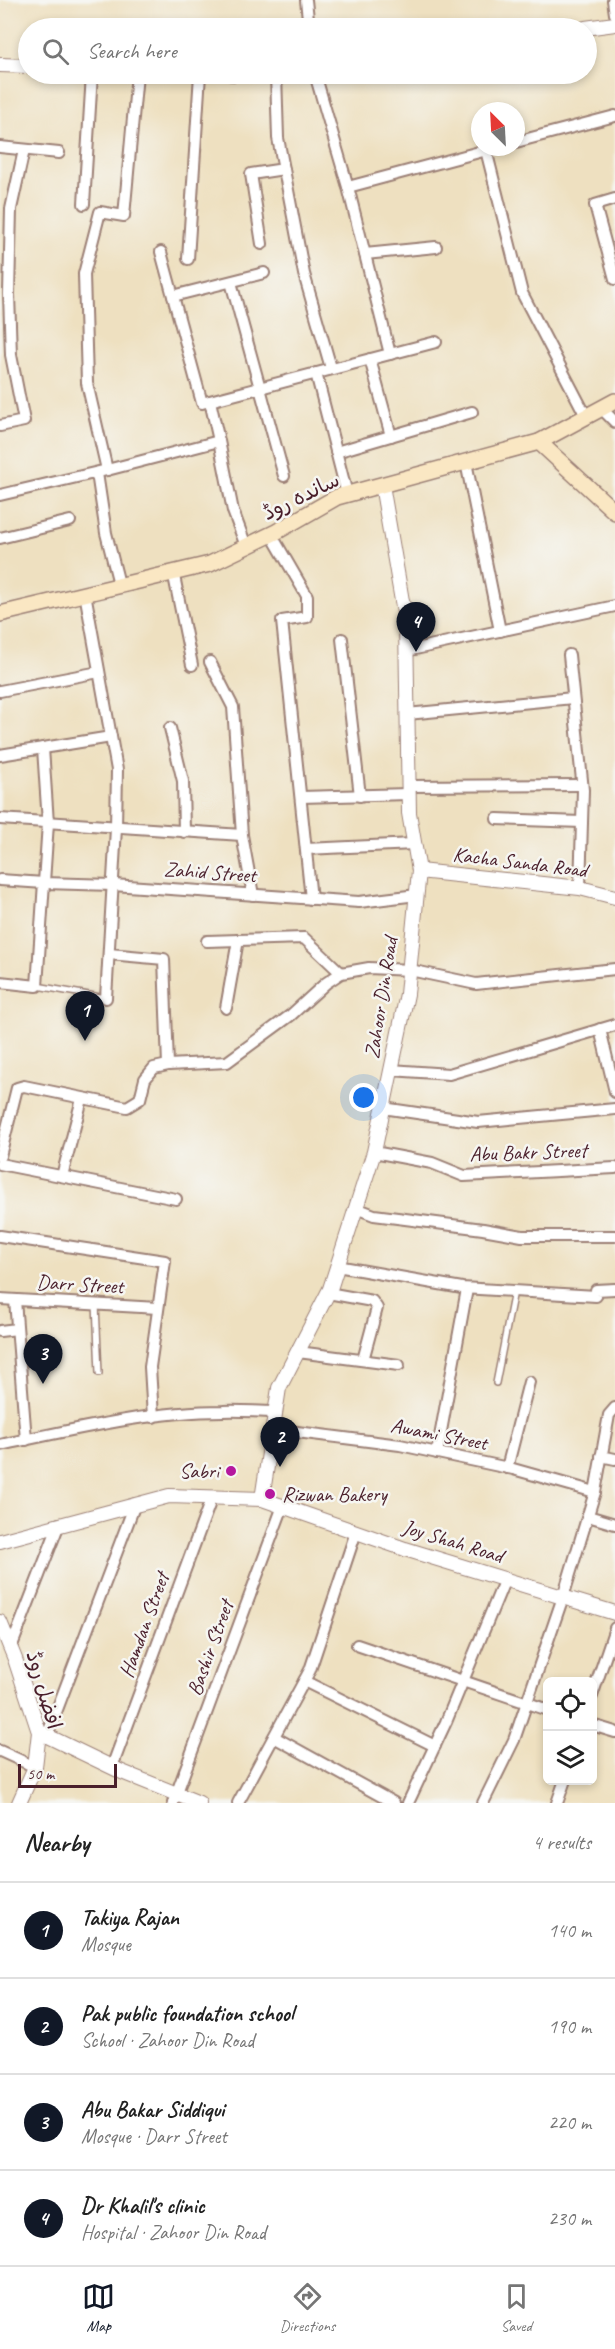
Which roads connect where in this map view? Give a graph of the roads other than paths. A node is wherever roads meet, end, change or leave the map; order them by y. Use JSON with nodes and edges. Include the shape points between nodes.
{"nodes":[{"id":1,"x":306,"y":0,"type":"edge"},
{"id":2,"x":613,"y":0,"type":"edge"},
{"id":3,"x":615,"y":14,"type":"edge"},
{"id":4,"x":308,"y":18,"type":"edge"},
{"id":5,"x":615,"y":24,"type":"edge"},
{"id":6,"x":597,"y":26,"type":"edge"},
{"id":7,"x":0,"y":65,"type":"edge"},
{"id":8,"x":18,"y":66,"type":"edge"},
{"id":9,"x":91,"y":84,"type":"edge"},
{"id":10,"x":136,"y":84,"type":"edge"},
{"id":11,"x":199,"y":84,"type":"edge"},
{"id":12,"x":278,"y":84,"type":"edge"},
{"id":13,"x":318,"y":84,"type":"edge"},
{"id":14,"x":615,"y":116,"type":"edge"},
{"id":15,"x":525,"y":140,"type":"edge"},
{"id":16,"x":0,"y":147,"type":"edge"},
{"id":17,"x":24,"y":150,"type":"junction"},
{"id":18,"x":59,"y":153,"type":"dead end"},
{"id":19,"x":471,"y":154,"type":"edge"},
{"id":20,"x":488,"y":156,"type":"edge"},
{"id":21,"x":284,"y":169,"type":"junction"},
{"id":22,"x":348,"y":187,"type":"junction"},
{"id":23,"x":615,"y":199,"type":"edge"},
{"id":24,"x":84,"y":204,"type":"dead end"},
{"id":25,"x":6,"y":207,"type":"edge"},
{"id":26,"x":262,"y":244,"type":"dead end"},
{"id":27,"x":436,"y":247,"type":"dead end"},
{"id":28,"x":162,"y":252,"type":"dead end"},
{"id":29,"x":365,"y":254,"type":"junction"},
{"id":30,"x":188,"y":259,"type":"dead end"},
{"id":31,"x":264,"y":273,"type":"dead end"},
{"id":32,"x":615,"y":279,"type":"edge"},
{"id":33,"x":231,"y":282,"type":"junction"},
{"id":34,"x":4,"y":294,"type":"edge"},
{"id":35,"x":173,"y":297,"type":"junction"},
{"id":36,"x":436,"y":342,"type":"dead end"},
{"id":37,"x":390,"y":354,"type":"junction"},
{"id":38,"x":370,"y":359,"type":"junction"},
{"id":39,"x":331,"y":368,"type":"junction"},
{"id":40,"x":316,"y":373,"type":"junction"},
{"id":41,"x":261,"y":387,"type":"junction"},
{"id":42,"x":210,"y":401,"type":"junction"},
{"id":43,"x":615,"y":401,"type":"edge"},
{"id":44,"x":601,"y":408,"type":"junction"},
{"id":45,"x":472,"y":412,"type":"dead end"},
{"id":46,"x":586,"y":417,"type":"junction"},
{"id":47,"x":615,"y":422,"type":"edge"},
{"id":48,"x":0,"y":426,"type":"edge"},
{"id":49,"x":391,"y":436,"type":"junction"},
{"id":50,"x":219,"y":441,"type":"junction"},
{"id":51,"x":539,"y":442,"type":"junction"},
{"id":52,"x":336,"y":452,"type":"junction"},
{"id":53,"x":466,"y":462,"type":"junction"},
{"id":54,"x":102,"y":471,"type":"junction"},
{"id":55,"x":284,"y":476,"type":"dead end"},
{"id":56,"x":382,"y":485,"type":"junction"},
{"id":57,"x":347,"y":494,"type":"junction"},
{"id":58,"x":0,"y":495,"type":"edge"},
{"id":59,"x":615,"y":512,"type":"edge"},
{"id":60,"x":70,"y":521,"type":"dead end"},
{"id":61,"x":272,"y":534,"type":"junction"},
{"id":62,"x":0,"y":538,"type":"edge"},
{"id":63,"x":246,"y":546,"type":"junction"},
{"id":64,"x":173,"y":571,"type":"junction"},
{"id":65,"x":119,"y":584,"type":"junction"},
{"id":66,"x":85,"y":592,"type":"junction"},
{"id":67,"x":615,"y":606,"type":"edge"},
{"id":68,"x":0,"y":614,"type":"edge"},
{"id":69,"x":500,"y":631,"type":"junction"},
{"id":70,"x":342,"y":639,"type":"dead end"},
{"id":71,"x":406,"y":651,"type":"junction"},
{"id":72,"x":569,"y":655,"type":"dead end"},
{"id":73,"x":210,"y":662,"type":"dead end"},
{"id":74,"x":192,"y":665,"type":"dead end"},
{"id":75,"x":99,"y":672,"type":"junction"},
{"id":76,"x":0,"y":691,"type":"edge"},
{"id":77,"x":573,"y":698,"type":"junction"},
{"id":78,"x":407,"y":714,"type":"junction"},
{"id":79,"x":170,"y":728,"type":"dead end"},
{"id":80,"x":111,"y":736,"type":"junction"},
{"id":81,"x":43,"y":748,"type":"junction"},
{"id":82,"x":0,"y":755,"type":"edge"},
{"id":83,"x":582,"y":785,"type":"junction"},
{"id":84,"x":408,"y":790,"type":"junction"},
{"id":85,"x":360,"y":796,"type":"junction"},
{"id":86,"x":301,"y":797,"type":"junction"},
{"id":87,"x":0,"y":819,"type":"edge"},
{"id":88,"x":497,"y":819,"type":"dead end"},
{"id":89,"x":582,"y":822,"type":"junction"},
{"id":90,"x":48,"y":823,"type":"junction"},
{"id":91,"x":116,"y":828,"type":"junction"},
{"id":92,"x":184,"y":832,"type":"junction"},
{"id":93,"x":242,"y":835,"type":"junction"},
{"id":94,"x":414,"y":844,"type":"junction"},
{"id":95,"x":306,"y":849,"type":"junction"},
{"id":96,"x":419,"y":871,"type":"junction"},
{"id":97,"x":0,"y":879,"type":"edge"},
{"id":98,"x":44,"y":883,"type":"junction"},
{"id":99,"x":112,"y":885,"type":"junction"},
{"id":100,"x":580,"y":888,"type":"junction"},
{"id":101,"x":253,"y":895,"type":"junction"},
{"id":102,"x":417,"y":895,"type":"junction"},
{"id":103,"x":615,"y":897,"type":"edge"},
{"id":104,"x":311,"y":899,"type":"junction"},
{"id":105,"x":238,"y":940,"type":"junction"},
{"id":106,"x":207,"y":941,"type":"dead end"},
{"id":107,"x":109,"y":954,"type":"junction"},
{"id":108,"x":615,"y":969,"type":"edge"},
{"id":109,"x":410,"y":970,"type":"junction"},
{"id":110,"x":341,"y":973,"type":"junction"},
{"id":111,"x":0,"y":982,"type":"edge"},
{"id":112,"x":37,"y":986,"type":"junction"},
{"id":113,"x":106,"y":998,"type":"joint"},
{"id":114,"x":226,"y":1008,"type":"dead end"},
{"id":115,"x":615,"y":1025,"type":"edge"},
{"id":116,"x":600,"y":1029,"type":"junction"},
{"id":117,"x":168,"y":1065,"type":"junction"},
{"id":118,"x":391,"y":1070,"type":"junction"},
{"id":119,"x":615,"y":1092,"type":"edge"},
{"id":120,"x":82,"y":1099,"type":"junction"},
{"id":121,"x":383,"y":1108,"type":"junction"},
{"id":122,"x":615,"y":1109,"type":"edge"},
{"id":123,"x":3,"y":1139,"type":"edge"},
{"id":124,"x":374,"y":1152,"type":"junction"},
{"id":125,"x":0,"y":1156,"type":"edge"},
{"id":126,"x":0,"y":1164,"type":"edge"},
{"id":127,"x":615,"y":1168,"type":"edge"},
{"id":128,"x":62,"y":1176,"type":"junction"},
{"id":129,"x":176,"y":1198,"type":"dead end"},
{"id":130,"x":356,"y":1208,"type":"junction"},
{"id":131,"x":0,"y":1236,"type":"edge"},
{"id":132,"x":615,"y":1236,"type":"edge"},
{"id":133,"x":337,"y":1266,"type":"junction"},
{"id":134,"x":467,"y":1289,"type":"junction"},
{"id":135,"x":615,"y":1289,"type":"edge"},
{"id":136,"x":514,"y":1292,"type":"junction"},
{"id":137,"x":328,"y":1293,"type":"junction"},
{"id":138,"x":0,"y":1299,"type":"edge"},
{"id":139,"x":15,"y":1300,"type":"junction"},
{"id":140,"x":96,"y":1304,"type":"junction"},
{"id":141,"x":158,"y":1308,"type":"junction"},
{"id":142,"x":17,"y":1329,"type":"junction"},
{"id":143,"x":0,"y":1331,"type":"edge"},
{"id":144,"x":298,"y":1352,"type":"junction"},
{"id":145,"x":363,"y":1360,"type":"junction"},
{"id":146,"x":399,"y":1365,"type":"dead end"},
{"id":147,"x":99,"y":1373,"type":"dead end"},
{"id":148,"x":529,"y":1382,"type":"dead end"},
{"id":149,"x":496,"y":1383,"type":"dead end"},
{"id":150,"x":615,"y":1408,"type":"edge"},
{"id":151,"x":274,"y":1412,"type":"junction"},
{"id":152,"x":153,"y":1417,"type":"junction"},
{"id":153,"x":273,"y":1429,"type":"junction"},
{"id":154,"x":26,"y":1440,"type":"junction"},
{"id":155,"x":0,"y":1445,"type":"edge"},
{"id":156,"x":437,"y":1453,"type":"junction"},
{"id":157,"x":601,"y":1456,"type":"junction"},
{"id":158,"x":615,"y":1459,"type":"edge"},
{"id":159,"x":507,"y":1468,"type":"junction"},
{"id":160,"x":595,"y":1492,"type":"junction"},
{"id":161,"x":212,"y":1497,"type":"junction"},
{"id":162,"x":262,"y":1498,"type":"junction"},
{"id":163,"x":135,"y":1504,"type":"junction"},
{"id":164,"x":283,"y":1506,"type":"junction"},
{"id":165,"x":588,"y":1516,"type":"junction"},
{"id":166,"x":59,"y":1524,"type":"junction"},
{"id":167,"x":615,"y":1524,"type":"edge"},
{"id":168,"x":356,"y":1532,"type":"junction"},
{"id":169,"x":0,"y":1541,"type":"edge"},
{"id":170,"x":505,"y":1579,"type":"junction"},
{"id":171,"x":563,"y":1597,"type":"junction"},
{"id":172,"x":615,"y":1613,"type":"edge"},
{"id":173,"x":1,"y":1627,"type":"edge"},
{"id":174,"x":615,"y":1628,"type":"edge"},
{"id":175,"x":357,"y":1645,"type":"dead end"},
{"id":176,"x":11,"y":1648,"type":"junction"},
{"id":177,"x":464,"y":1681,"type":"junction"},
{"id":178,"x":597,"y":1681,"type":"edge"},
{"id":179,"x":304,"y":1682,"type":"junction"},
{"id":180,"x":525,"y":1702,"type":"junction"},
{"id":181,"x":543,"y":1708,"type":"edge"},
{"id":182,"x":597,"y":1727,"type":"edge"},
{"id":183,"x":615,"y":1732,"type":"edge"},
{"id":184,"x":43,"y":1734,"type":"junction"},
{"id":185,"x":274,"y":1737,"type":"junction"},
{"id":186,"x":435,"y":1746,"type":"junction"},
{"id":187,"x":0,"y":1752,"type":"edge"},
{"id":188,"x":35,"y":1767,"type":"junction"},
{"id":189,"x":112,"y":1767,"type":"junction"},
{"id":190,"x":563,"y":1785,"type":"edge"},
{"id":191,"x":175,"y":1798,"type":"edge"},
{"id":192,"x":19,"y":1803,"type":"edge"},
{"id":193,"x":199,"y":1803,"type":"edge"},
{"id":194,"x":238,"y":1803,"type":"edge"},
{"id":195,"x":394,"y":1803,"type":"edge"},
{"id":196,"x":408,"y":1803,"type":"edge"},
{"id":197,"x":483,"y":1803,"type":"edge"},
{"id":198,"x":557,"y":1803,"type":"edge"}],
"edges":[{"from":1,"to":4,"type":"street"},
{"from":2,"to":3,"type":"street"},
{"from":5,"to":6,"type":"street"},
{"from":7,"to":8,"type":"street"},
{"from":9,"to":24,"type":"street"},
{"from":10,"to":54,"type":"street","via":[[124,216],[100,212],[84,274],[87,383]]},
{"from":11,"to":30,"type":"street"},
{"from":12,"to":21,"type":"street","via":[[278,138]]},
{"from":13,"to":22,"type":"street"},
{"from":14,"to":15,"type":"street"},
{"from":16,"to":17,"type":"street"},
{"from":17,"to":18,"type":"street"},
{"from":17,"to":25,"type":"street"},
{"from":19,"to":22,"type":"street"},
{"from":20,"to":46,"type":"street","via":[[522,293]]},
{"from":21,"to":26,"type":"street","via":[[250,174]]},
{"from":21,"to":39,"type":"street","via":[[304,274]]},
{"from":22,"to":29,"type":"street"},
{"from":23,"to":32,"type":"street","via":[[595,205]]},
{"from":25,"to":34,"type":"street"},
{"from":27,"to":29,"type":"street"},
{"from":28,"to":35,"type":"street"},
{"from":29,"to":37,"type":"street"},
{"from":31,"to":33,"type":"street"},
{"from":33,"to":35,"type":"street"},
{"from":33,"to":41,"type":"street"},
{"from":34,"to":48,"type":"street","via":[[24,420]]},
{"from":35,"to":42,"type":"street","via":[[202,403]]},
{"from":36,"to":37,"type":"street"},
{"from":37,"to":38,"type":"street"},
{"from":38,"to":39,"type":"street"},
{"from":38,"to":49,"type":"street"},
{"from":39,"to":40,"type":"street"},
{"from":40,"to":41,"type":"street"},
{"from":40,"to":52,"type":"street"},
{"from":41,"to":42,"type":"street"},
{"from":41,"to":55,"type":"street"},
{"from":42,"to":50,"type":"street"},
{"from":43,"to":44,"type":"main road","name":"ساندہ روڈ"},
{"from":44,"to":46,"type":"main road","name":"ساندہ روڈ"},
{"from":44,"to":47,"type":"street"},
{"from":45,"to":49,"type":"street"},
{"from":46,"to":51,"type":"main road","name":"ساندہ روڈ"},
{"from":49,"to":52,"type":"street"},
{"from":50,"to":54,"type":"street"},
{"from":50,"to":63,"type":"street","via":[[233,511]]},
{"from":51,"to":53,"type":"main road","name":"ساندہ روڈ"},
{"from":51,"to":59,"type":"main road"},
{"from":52,"to":57,"type":"street"},
{"from":53,"to":56,"type":"main road","name":"ساندہ روڈ"},
{"from":53,"to":69,"type":"street"},
{"from":54,"to":58,"type":"street"},
{"from":54,"to":65,"type":"street","via":[[105,533]]},
{"from":56,"to":57,"type":"main road","name":"ساندہ روڈ"},
{"from":56,"to":71,"type":"street","name":"Zahoor Din Road","via":[[406,624]]},
{"from":57,"to":61,"type":"main road","name":"ساندہ روڈ"},
{"from":60,"to":62,"type":"street"},
{"from":61,"to":63,"type":"main road","name":"ساندہ روڈ"},
{"from":61,"to":86,"type":"street","via":[[307,596],[307,618],[282,621]]},
{"from":63,"to":64,"type":"main road","name":"ساندہ روڈ","via":[[210,564]]},
{"from":64,"to":65,"type":"main road","name":"ساندہ روڈ"},
{"from":64,"to":74,"type":"street"},
{"from":65,"to":66,"type":"main road","name":"ساندہ روڈ"},
{"from":66,"to":68,"type":"main road","name":"ساندہ روڈ"},
{"from":66,"to":75,"type":"street"},
{"from":67,"to":69,"type":"street"},
{"from":69,"to":71,"type":"street"},
{"from":70,"to":85,"type":"street"},
{"from":71,"to":78,"type":"street","name":"Zahoor Din Road"},
{"from":72,"to":77,"type":"street"},
{"from":73,"to":93,"type":"street","via":[[233,706]]},
{"from":75,"to":76,"type":"street"},
{"from":75,"to":80,"type":"street"},
{"from":77,"to":78,"type":"street"},
{"from":77,"to":83,"type":"street"},
{"from":78,"to":84,"type":"street","name":"Zahoor Din Road"},
{"from":79,"to":92,"type":"street","via":[[183,781]]},
{"from":80,"to":81,"type":"street"},
{"from":80,"to":91,"type":"street","via":[[117,770]]},
{"from":81,"to":82,"type":"street"},
{"from":81,"to":90,"type":"street"},
{"from":83,"to":84,"type":"street"},
{"from":83,"to":89,"type":"street"},
{"from":84,"to":85,"type":"street"},
{"from":84,"to":94,"type":"street","name":"Zahoor Din Road"},
{"from":85,"to":86,"type":"street"},
{"from":86,"to":95,"type":"street"},
{"from":87,"to":90,"type":"street"},
{"from":88,"to":89,"type":"street"},
{"from":89,"to":100,"type":"street"},
{"from":90,"to":91,"type":"street"},
{"from":90,"to":98,"type":"street"},
{"from":91,"to":92,"type":"street"},
{"from":91,"to":99,"type":"street"},
{"from":92,"to":93,"type":"street"},
{"from":93,"to":101,"type":"street"},
{"from":94,"to":95,"type":"street"},
{"from":94,"to":96,"type":"street","name":"Zahoor Din Road"},
{"from":95,"to":104,"type":"street"},
{"from":96,"to":100,"type":"street","name":"Kacha Sanda Road"},
{"from":96,"to":102,"type":"street","name":"Zahoor Din Road"},
{"from":97,"to":98,"type":"street","name":"Zahid Street"},
{"from":98,"to":99,"type":"street","name":"Zahid Street"},
{"from":98,"to":112,"type":"street"},
{"from":99,"to":101,"type":"street","name":"Zahid Street"},
{"from":99,"to":107,"type":"street"},
{"from":100,"to":103,"type":"street","name":"Kacha Sanda Road"},
{"from":101,"to":104,"type":"street","name":"Zahid Street"},
{"from":102,"to":104,"type":"street","name":"Zahid Street","via":[[359,902]]},
{"from":102,"to":109,"type":"street","name":"Zahoor Din Road"},
{"from":105,"to":106,"type":"street"},
{"from":105,"to":110,"type":"street","via":[[304,938]]},
{"from":105,"to":114,"type":"street"},
{"from":107,"to":113,"type":"street"},
{"from":107,"to":117,"type":"street","via":[[164,959]]},
{"from":108,"to":109,"type":"street","via":[[476,984]]},
{"from":109,"to":110,"type":"street","via":[[369,968]]},
{"from":109,"to":118,"type":"street","name":"Zahoor Din Road"},
{"from":110,"to":117,"type":"street","via":[[227,1062]]},
{"from":111,"to":112,"type":"street"},
{"from":112,"to":113,"type":"lane"},
{"from":115,"to":116,"type":"street"},
{"from":116,"to":118,"type":"street","via":[[449,1074]]},
{"from":116,"to":119,"type":"street"},
{"from":117,"to":120,"type":"street","via":[[154,1068],[145,1079],[140,1099],[127,1107]]},
{"from":118,"to":121,"type":"street","name":"Zahoor Din Road"},
{"from":120,"to":123,"type":"street","via":[[24,1086],[17,1088]]},
{"from":120,"to":128,"type":"street"},
{"from":121,"to":122,"type":"street","via":[[478,1122]]},
{"from":121,"to":124,"type":"street","name":"Zahoor Din Road"},
{"from":123,"to":125,"type":"street"},
{"from":124,"to":127,"type":"street","name":"Abu Bakr Street","via":[[432,1163],[464,1176]]},
{"from":124,"to":130,"type":"street","name":"Zahoor Din Road"},
{"from":126,"to":128,"type":"street"},
{"from":128,"to":129,"type":"street"},
{"from":130,"to":132,"type":"street","via":[[374,1215],[522,1236]]},
{"from":130,"to":133,"type":"street","name":"Zahoor Din Road"},
{"from":131,"to":141,"type":"street","via":[[165,1261]]},
{"from":133,"to":134,"type":"street"},
{"from":133,"to":137,"type":"street","name":"Zahoor Din Road"},
{"from":134,"to":136,"type":"street"},
{"from":134,"to":156,"type":"street"},
{"from":135,"to":136,"type":"street","via":[[596,1290],[596,1296]]},
{"from":136,"to":149,"type":"lane"},
{"from":137,"to":144,"type":"street","name":"Zahoor Din Road"},
{"from":137,"to":145,"type":"street","via":[[376,1304]]},
{"from":138,"to":139,"type":"street","name":"Darr Street"},
{"from":139,"to":140,"type":"street","name":"Darr Street"},
{"from":139,"to":142,"type":"street"},
{"from":140,"to":141,"type":"street","name":"Darr Street"},
{"from":140,"to":147,"type":"lane"},
{"from":141,"to":152,"type":"street","via":[[150,1367]]},
{"from":142,"to":143,"type":"street"},
{"from":142,"to":154,"type":"street"},
{"from":144,"to":145,"type":"street"},
{"from":144,"to":151,"type":"street","name":"Zahoor Din Road","via":[[279,1388]]},
{"from":145,"to":146,"type":"street"},
{"from":148,"to":159,"type":"street"},
{"from":150,"to":157,"type":"street","via":[[609,1415]]},
{"from":151,"to":152,"type":"street","via":[[222,1411]]},
{"from":151,"to":153,"type":"street","name":"Zahoor Din Road"},
{"from":152,"to":154,"type":"street"},
{"from":153,"to":156,"type":"street","name":"Awami Street"},
{"from":153,"to":162,"type":"street","name":"Zahoor Din Road"},
{"from":154,"to":155,"type":"street"},
{"from":156,"to":159,"type":"street","name":"Awami Street"},
{"from":157,"to":158,"type":"street"},
{"from":157,"to":160,"type":"street"},
{"from":159,"to":160,"type":"street","name":"Awami Street"},
{"from":160,"to":165,"type":"street"},
{"from":161,"to":162,"type":"street","name":"Joy Shah Road"},
{"from":161,"to":163,"type":"street","name":"Joy Shah Road","via":[[169,1496]]},
{"from":161,"to":189,"type":"street","name":"Hamdan Street"},
{"from":162,"to":164,"type":"street","name":"Joy Shah Road"},
{"from":163,"to":166,"type":"street","name":"Joy Shah Road"},
{"from":163,"to":184,"type":"street"},
{"from":164,"to":168,"type":"street","name":"Joy Shah Road"},
{"from":164,"to":191,"type":"street","name":"Bashir Street"},
{"from":165,"to":167,"type":"street"},
{"from":165,"to":171,"type":"street"},
{"from":166,"to":169,"type":"street","name":"Joy Shah Road"},
{"from":166,"to":176,"type":"street"},
{"from":168,"to":170,"type":"street","name":"Joy Shah Road"},
{"from":168,"to":179,"type":"street"},
{"from":170,"to":171,"type":"street","name":"Joy Shah Road"},
{"from":170,"to":177,"type":"street"},
{"from":171,"to":172,"type":"street","name":"Joy Shah Road"},
{"from":171,"to":180,"type":"street"},
{"from":173,"to":176,"type":"street","name":"افضل روڈ"},
{"from":174,"to":178,"type":"street"},
{"from":175,"to":177,"type":"street"},
{"from":176,"to":184,"type":"street","name":"افضل روڈ"},
{"from":177,"to":180,"type":"street"},
{"from":177,"to":186,"type":"street"},
{"from":179,"to":185,"type":"street"},
{"from":179,"to":186,"type":"street"},
{"from":180,"to":181,"type":"street"},
{"from":180,"to":197,"type":"street","via":[[514,1740]]},
{"from":182,"to":183,"type":"street"},
{"from":184,"to":188,"type":"street","name":"افضل روڈ"},
{"from":184,"to":189,"type":"street"},
{"from":185,"to":194,"type":"street"},
{"from":185,"to":195,"type":"street"},
{"from":186,"to":196,"type":"street"},
{"from":187,"to":188,"type":"street"},
{"from":188,"to":192,"type":"street","name":"افضل روڈ"},
{"from":189,"to":191,"type":"street"},
{"from":190,"to":198,"type":"street"},
{"from":191,"to":193,"type":"street"}]}
